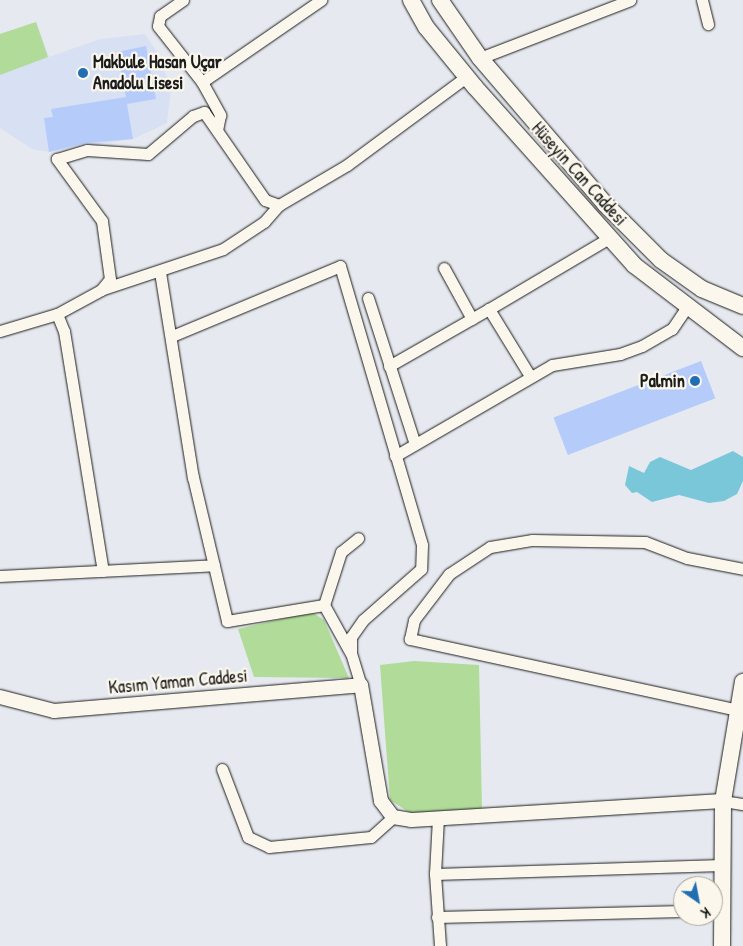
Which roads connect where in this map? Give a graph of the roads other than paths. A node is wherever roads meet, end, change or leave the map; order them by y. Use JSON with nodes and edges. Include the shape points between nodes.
{"nodes":[{"id":1,"x":183,"y":0,"type":"edge"},
{"id":2,"x":321,"y":0,"type":"edge"},
{"id":3,"x":411,"y":0,"type":"edge"},
{"id":4,"x":440,"y":0,"type":"edge"},
{"id":5,"x":630,"y":0,"type":"edge"},
{"id":6,"x":702,"y":0,"type":"edge"},
{"id":7,"x":708,"y":24,"type":"dead end"},
{"id":8,"x":480,"y":58,"type":"junction"},
{"id":9,"x":466,"y":77,"type":"junction"},
{"id":10,"x":202,"y":82,"type":"junction"},
{"id":11,"x":217,"y":130,"type":"junction"},
{"id":12,"x":280,"y":205,"type":"junction"},
{"id":13,"x":609,"y":238,"type":"junction"},
{"id":14,"x":444,"y":268,"type":"dead end"},
{"id":15,"x":160,"y":272,"type":"junction"},
{"id":16,"x":101,"y":290,"type":"junction"},
{"id":17,"x":368,"y":298,"type":"dead end"},
{"id":18,"x":743,"y":306,"type":"edge"},
{"id":19,"x":687,"y":307,"type":"junction"},
{"id":20,"x":489,"y":309,"type":"junction"},
{"id":21,"x":57,"y":314,"type":"junction"},
{"id":22,"x":472,"y":319,"type":"junction"},
{"id":23,"x":0,"y":331,"type":"edge"},
{"id":24,"x":172,"y":336,"type":"junction"},
{"id":25,"x":743,"y":348,"type":"edge"},
{"id":26,"x":389,"y":366,"type":"junction"},
{"id":27,"x":530,"y":376,"type":"junction"},
{"id":28,"x":415,"y":444,"type":"junction"},
{"id":29,"x":395,"y":456,"type":"junction"},
{"id":30,"x":358,"y":538,"type":"dead end"},
{"id":31,"x":214,"y":565,"type":"junction"},
{"id":32,"x":743,"y":569,"type":"edge"},
{"id":33,"x":103,"y":571,"type":"junction"},
{"id":34,"x":0,"y":576,"type":"edge"},
{"id":35,"x":324,"y":605,"type":"junction"},
{"id":36,"x":351,"y":653,"type":"junction"},
{"id":37,"x":743,"y":682,"type":"edge"},
{"id":38,"x":361,"y":685,"type":"junction"},
{"id":39,"x":1,"y":700,"type":"edge"},
{"id":40,"x":738,"y":710,"type":"junction"},
{"id":41,"x":739,"y":739,"type":"edge"},
{"id":42,"x":222,"y":769,"type":"dead end"},
{"id":43,"x":723,"y":801,"type":"junction"},
{"id":44,"x":743,"y":804,"type":"edge"},
{"id":45,"x":393,"y":817,"type":"junction"},
{"id":46,"x":438,"y":818,"type":"junction"},
{"id":47,"x":722,"y":865,"type":"junction"},
{"id":48,"x":435,"y":874,"type":"junction"},
{"id":49,"x":721,"y":876,"type":"edge"},
{"id":50,"x":673,"y":911,"type":"edge"},
{"id":51,"x":437,"y":917,"type":"junction"},
{"id":52,"x":719,"y":926,"type":"edge"},
{"id":53,"x":440,"y":946,"type":"edge"},
{"id":54,"x":722,"y":946,"type":"edge"}],
"edges":[{"from":1,"to":10,"type":"street","via":[[160,16],[158,26]]},
{"from":2,"to":10,"type":"street"},
{"from":3,"to":9,"type":"main road","name":"Hüseyin Can Caddesi","via":[[426,28]]},
{"from":4,"to":8,"type":"main road","name":"Hüseyin Can Caddesi"},
{"from":5,"to":8,"type":"street"},
{"from":6,"to":7,"type":"street"},
{"from":8,"to":18,"type":"main road","name":"Hüseyin Can Caddesi","via":[[605,204],[661,260],[702,289]]},
{"from":9,"to":12,"type":"street","via":[[347,165]]},
{"from":9,"to":13,"type":"main road","name":"Hüseyin Can Caddesi"},
{"from":10,"to":11,"type":"street","via":[[220,115]]},
{"from":11,"to":12,"type":"street","via":[[265,200]]},
{"from":11,"to":16,"type":"street","via":[[204,112],[198,112],[148,154],[87,150],[57,159],[102,221],[111,272]]},
{"from":12,"to":15,"type":"street","via":[[264,222],[223,249]]},
{"from":13,"to":19,"type":"main road","name":"Hüseyin Can Caddesi","via":[[634,265]]},
{"from":13,"to":20,"type":"street"},
{"from":14,"to":22,"type":"street"},
{"from":15,"to":16,"type":"street"},
{"from":15,"to":24,"type":"street"},
{"from":16,"to":21,"type":"street"},
{"from":17,"to":26,"type":"street"},
{"from":19,"to":25,"type":"main road","name":"Hüseyin Can Caddesi"},
{"from":19,"to":27,"type":"street","via":[[672,329],[642,346],[620,354],[552,364]]},
{"from":20,"to":22,"type":"street"},
{"from":20,"to":27,"type":"street"},
{"from":21,"to":23,"type":"street"},
{"from":21,"to":33,"type":"street","via":[[64,331]]},
{"from":22,"to":26,"type":"street"},
{"from":24,"to":29,"type":"street","via":[[340,266]]},
{"from":24,"to":31,"type":"street","via":[[193,477]]},
{"from":26,"to":28,"type":"street"},
{"from":27,"to":28,"type":"street"},
{"from":28,"to":29,"type":"street"},
{"from":29,"to":36,"type":"street","via":[[422,545],[421,568],[363,620],[351,638]]},
{"from":30,"to":35,"type":"street","via":[[341,552]]},
{"from":31,"to":33,"type":"street"},
{"from":31,"to":35,"type":"street","via":[[228,622]]},
{"from":32,"to":40,"type":"street","via":[[686,558],[646,542],[532,540],[490,547],[449,574],[414,620],[410,639]]},
{"from":33,"to":34,"type":"street"},
{"from":35,"to":36,"type":"street"},
{"from":36,"to":38,"type":"street"},
{"from":37,"to":40,"type":"main road"},
{"from":38,"to":39,"type":"street","name":"Kasım Yaman Caddesi","via":[[54,710]]},
{"from":38,"to":45,"type":"street","via":[[381,801]]},
{"from":40,"to":41,"type":"main road"},
{"from":41,"to":43,"type":"main road"},
{"from":42,"to":45,"type":"street","via":[[248,837],[269,847],[371,837]]},
{"from":43,"to":44,"type":"street"},
{"from":43,"to":46,"type":"street"},
{"from":43,"to":47,"type":"main road"},
{"from":45,"to":46,"type":"street"},
{"from":46,"to":48,"type":"street"},
{"from":47,"to":48,"type":"street"},
{"from":47,"to":49,"type":"main road"},
{"from":48,"to":51,"type":"street"},
{"from":50,"to":51,"type":"street"},
{"from":51,"to":53,"type":"street"},
{"from":52,"to":54,"type":"main road"}]}
